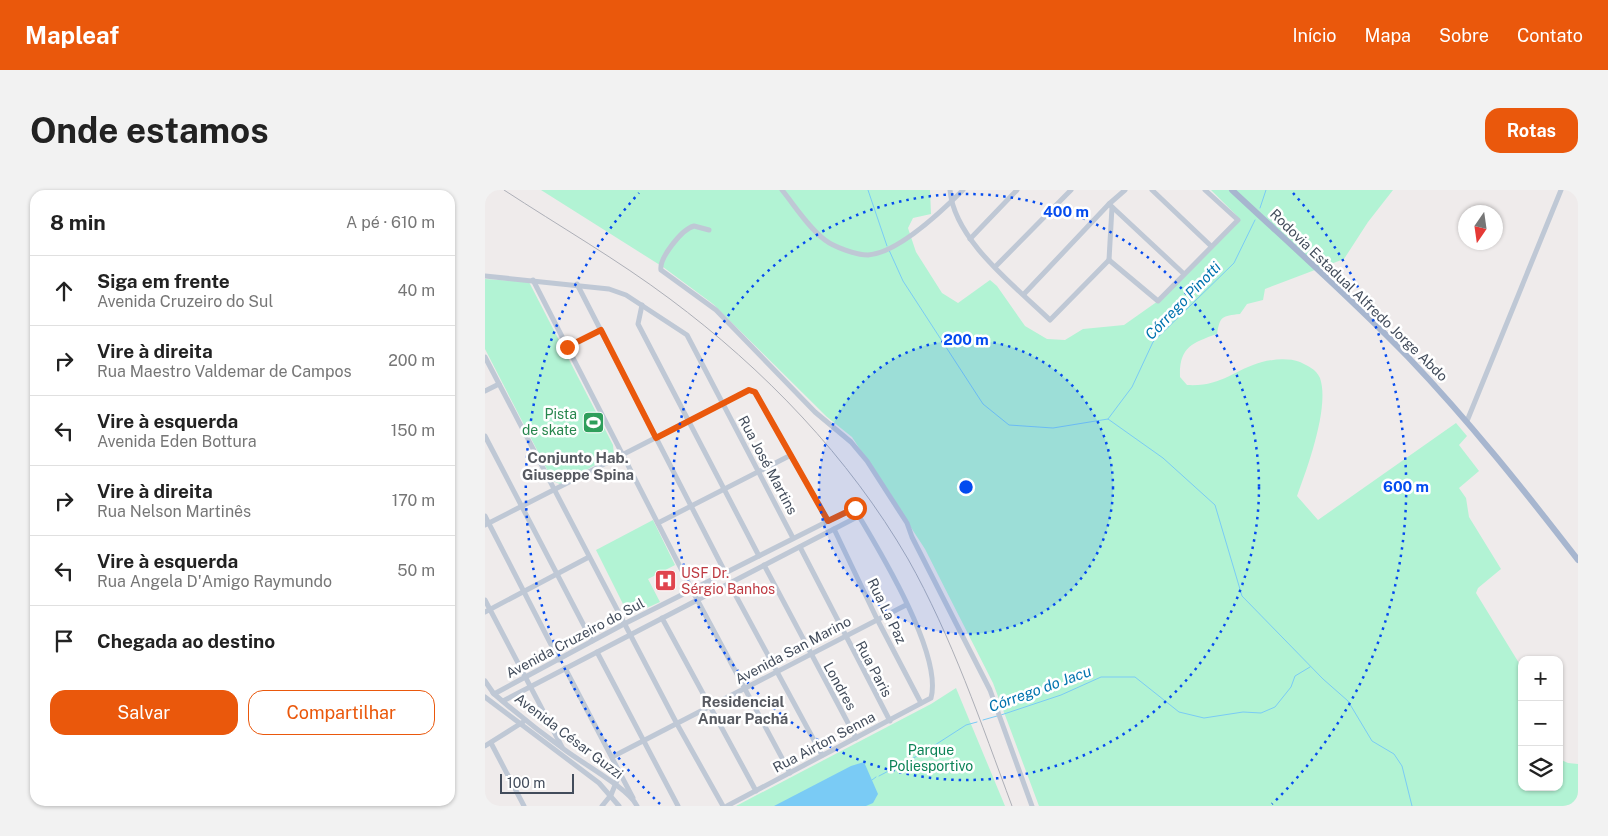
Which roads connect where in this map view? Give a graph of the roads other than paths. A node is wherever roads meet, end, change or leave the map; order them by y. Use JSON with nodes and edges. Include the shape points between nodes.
{"nodes":[{"id":1,"x":781,"y":190,"type":"edge"},
{"id":2,"x":950,"y":190,"type":"edge"},
{"id":3,"x":963,"y":190,"type":"edge"},
{"id":4,"x":1017,"y":190,"type":"edge"},
{"id":5,"x":1071,"y":190,"type":"edge"},
{"id":6,"x":1125,"y":190,"type":"edge"},
{"id":7,"x":1152,"y":190,"type":"edge"},
{"id":8,"x":1205,"y":190,"type":"edge"},
{"id":9,"x":1232,"y":190,"type":"edge"},
{"id":10,"x":1561,"y":190,"type":"edge"},
{"id":11,"x":951,"y":203,"type":"junction"},
{"id":12,"x":1111,"y":206,"type":"junction"},
{"id":13,"x":709,"y":230,"type":"dead end"},
{"id":14,"x":970,"y":239,"type":"junction"},
{"id":15,"x":1211,"y":246,"type":"junction"},
{"id":16,"x":1109,"y":260,"type":"junction"},
{"id":17,"x":995,"y":267,"type":"junction"},
{"id":18,"x":1184,"y":274,"type":"junction"},
{"id":19,"x":485,"y":276,"type":"edge"},
{"id":20,"x":533,"y":280,"type":"junction"},
{"id":21,"x":577,"y":284,"type":"junction"},
{"id":22,"x":1024,"y":294,"type":"junction"},
{"id":23,"x":642,"y":305,"type":"junction"},
{"id":24,"x":601,"y":330,"type":"junction"},
{"id":25,"x":567,"y":347,"type":"junction"},
{"id":26,"x":485,"y":357,"type":"edge"},
{"id":27,"x":499,"y":384,"type":"junction"},
{"id":28,"x":485,"y":391,"type":"edge"},
{"id":29,"x":723,"y":404,"type":"junction"},
{"id":30,"x":689,"y":421,"type":"junction"},
{"id":31,"x":1467,"y":421,"type":"junction"},
{"id":32,"x":485,"y":436,"type":"edge"},
{"id":33,"x":656,"y":438,"type":"junction"},
{"id":34,"x":623,"y":455,"type":"junction"},
{"id":35,"x":791,"y":455,"type":"junction"},
{"id":36,"x":759,"y":472,"type":"junction"},
{"id":37,"x":725,"y":489,"type":"junction"},
{"id":38,"x":554,"y":490,"type":"junction"},
{"id":39,"x":691,"y":506,"type":"junction"},
{"id":40,"x":522,"y":507,"type":"junction"},
{"id":41,"x":485,"y":516,"type":"edge"},
{"id":42,"x":859,"y":516,"type":"junction"},
{"id":43,"x":828,"y":521,"type":"junction"},
{"id":44,"x":658,"y":523,"type":"junction"},
{"id":45,"x":487,"y":524,"type":"edge"},
{"id":46,"x":835,"y":529,"type":"junction"},
{"id":47,"x":793,"y":538,"type":"junction"},
{"id":48,"x":800,"y":547,"type":"junction"},
{"id":49,"x":759,"y":556,"type":"junction"},
{"id":50,"x":589,"y":557,"type":"junction"},
{"id":51,"x":1578,"y":560,"type":"edge"},
{"id":52,"x":764,"y":565,"type":"junction"},
{"id":53,"x":725,"y":572,"type":"junction"},
{"id":54,"x":557,"y":574,"type":"junction"},
{"id":55,"x":729,"y":583,"type":"junction"},
{"id":56,"x":692,"y":590,"type":"junction"},
{"id":57,"x":524,"y":592,"type":"junction"},
{"id":58,"x":485,"y":600,"type":"edge"},
{"id":59,"x":697,"y":600,"type":"junction"},
{"id":60,"x":906,"y":605,"type":"junction"},
{"id":61,"x":487,"y":611,"type":"edge"},
{"id":62,"x":662,"y":618,"type":"junction"},
{"id":63,"x":877,"y":619,"type":"junction"},
{"id":64,"x":624,"y":624,"type":"junction"},
{"id":65,"x":630,"y":634,"type":"junction"},
{"id":66,"x":844,"y":636,"type":"junction"},
{"id":67,"x":591,"y":641,"type":"junction"},
{"id":68,"x":597,"y":652,"type":"junction"},
{"id":69,"x":809,"y":654,"type":"junction"},
{"id":70,"x":559,"y":660,"type":"junction"},
{"id":71,"x":565,"y":668,"type":"junction"},
{"id":72,"x":777,"y":672,"type":"junction"},
{"id":73,"x":526,"y":675,"type":"junction"},
{"id":74,"x":485,"y":681,"type":"edge"},
{"id":75,"x":485,"y":686,"type":"edge"},
{"id":76,"x":530,"y":686,"type":"junction"},
{"id":77,"x":744,"y":688,"type":"junction"},
{"id":78,"x":494,"y":694,"type":"junction"},
{"id":79,"x":485,"y":697,"type":"edge"},
{"id":80,"x":503,"y":701,"type":"junction"},
{"id":81,"x":921,"y":703,"type":"junction"},
{"id":82,"x":710,"y":706,"type":"junction"},
{"id":83,"x":526,"y":719,"type":"junction"},
{"id":84,"x":890,"y":721,"type":"junction"},
{"id":85,"x":521,"y":724,"type":"junction"},
{"id":86,"x":677,"y":724,"type":"junction"},
{"id":87,"x":856,"y":738,"type":"junction"},
{"id":88,"x":644,"y":741,"type":"junction"},
{"id":89,"x":491,"y":743,"type":"junction"},
{"id":90,"x":485,"y":746,"type":"edge"},
{"id":91,"x":564,"y":749,"type":"junction"},
{"id":92,"x":822,"y":755,"type":"junction"},
{"id":93,"x":612,"y":757,"type":"junction"},
{"id":94,"x":620,"y":772,"type":"junction"},
{"id":95,"x":790,"y":773,"type":"junction"},
{"id":96,"x":615,"y":786,"type":"junction"},
{"id":97,"x":756,"y":791,"type":"junction"},
{"id":98,"x":625,"y":793,"type":"junction"},
{"id":99,"x":611,"y":795,"type":"junction"},
{"id":100,"x":634,"y":800,"type":"junction"},
{"id":101,"x":618,"y":804,"type":"edge"},
{"id":102,"x":524,"y":806,"type":"edge"},
{"id":103,"x":602,"y":806,"type":"edge"},
{"id":104,"x":637,"y":806,"type":"edge"},
{"id":105,"x":679,"y":806,"type":"edge"},
{"id":106,"x":723,"y":806,"type":"edge"},
{"id":107,"x":727,"y":806,"type":"edge"},
{"id":108,"x":1032,"y":806,"type":"edge"}],
"edges":[{"from":1,"to":11,"type":"street","via":[[825,240],[865,254],[891,247],[924,226]]},
{"from":2,"to":11,"type":"street"},
{"from":3,"to":11,"type":"street"},
{"from":4,"to":14,"type":"street"},
{"from":5,"to":17,"type":"street"},
{"from":6,"to":12,"type":"street"},
{"from":7,"to":15,"type":"street"},
{"from":8,"to":15,"type":"street","via":[[1238,220]]},
{"from":9,"to":31,"type":"main road","name":"Rodovia Estadual Alfredo Jorge Abdo","via":[[1388,337]]},
{"from":10,"to":31,"type":"street"},
{"from":11,"to":14,"type":"street"},
{"from":12,"to":16,"type":"street"},
{"from":12,"to":18,"type":"street"},
{"from":12,"to":22,"type":"street"},
{"from":13,"to":108,"type":"street","via":[[694,226],[681,234],[662,261],[661,270],[716,310],[867,461],[907,523],[990,690]]},
{"from":14,"to":17,"type":"street"},
{"from":15,"to":18,"type":"street"},
{"from":16,"to":18,"type":"street","via":[[1158,302]]},
{"from":16,"to":22,"type":"street","via":[[1050,320]]},
{"from":17,"to":22,"type":"street"},
{"from":19,"to":20,"type":"street","name":"Rua José Martins"},
{"from":20,"to":21,"type":"street","name":"Rua José Martins"},
{"from":20,"to":25,"type":"street"},
{"from":21,"to":23,"type":"street","name":"Rua José Martins","via":[[609,289]]},
{"from":21,"to":24,"type":"street"},
{"from":23,"to":29,"type":"street","name":"Rua José Martins","via":[[687,335]]},
{"from":23,"to":30,"type":"street","via":[[639,324]]},
{"from":24,"to":25,"type":"street"},
{"from":24,"to":33,"type":"street"},
{"from":25,"to":34,"type":"street"},
{"from":26,"to":27,"type":"street"},
{"from":27,"to":28,"type":"street"},
{"from":27,"to":38,"type":"street"},
{"from":29,"to":30,"type":"street"},
{"from":29,"to":35,"type":"street","via":[[749,390],[755,392]]},
{"from":29,"to":36,"type":"street","name":"Rua José Martins"},
{"from":30,"to":33,"type":"street"},
{"from":30,"to":37,"type":"street"},
{"from":31,"to":51,"type":"main road","name":"Rodovia Estadual Alfredo Jorge Abdo"},
{"from":32,"to":40,"type":"street"},
{"from":33,"to":34,"type":"street"},
{"from":33,"to":39,"type":"street"},
{"from":34,"to":38,"type":"street"},
{"from":34,"to":44,"type":"street"},
{"from":35,"to":36,"type":"street"},
{"from":35,"to":43,"type":"street"},
{"from":36,"to":37,"type":"street"},
{"from":36,"to":47,"type":"street","name":"Rua José Martins"},
{"from":37,"to":39,"type":"street"},
{"from":37,"to":49,"type":"street"},
{"from":38,"to":40,"type":"street"},
{"from":38,"to":50,"type":"street"},
{"from":39,"to":44,"type":"street"},
{"from":39,"to":53,"type":"street"},
{"from":40,"to":45,"type":"street"},
{"from":40,"to":54,"type":"street"},
{"from":41,"to":45,"type":"street"},
{"from":42,"to":43,"type":"street","name":"Avenida Cruzeiro do Sul","via":[[855,508]]},
{"from":42,"to":46,"type":"street","name":"Avenida Cruzeiro do Sul"},
{"from":42,"to":60,"type":"street","via":[[883,556]]},
{"from":43,"to":47,"type":"street","name":"Avenida Cruzeiro do Sul"},
{"from":44,"to":56,"type":"street"},
{"from":45,"to":57,"type":"street"},
{"from":46,"to":48,"type":"street","name":"Avenida Cruzeiro do Sul"},
{"from":46,"to":63,"type":"street","name":"Rua La Paz"},
{"from":47,"to":49,"type":"street","name":"Avenida Cruzeiro do Sul"},
{"from":48,"to":52,"type":"street","name":"Avenida Cruzeiro do Sul"},
{"from":48,"to":66,"type":"street","name":"Rua Paris"},
{"from":49,"to":53,"type":"street","name":"Avenida Cruzeiro do Sul"},
{"from":50,"to":54,"type":"street"},
{"from":50,"to":64,"type":"street"},
{"from":52,"to":55,"type":"street","name":"Avenida Cruzeiro do Sul"},
{"from":52,"to":69,"type":"street","name":"Londres"},
{"from":53,"to":56,"type":"street","name":"Avenida Cruzeiro do Sul"},
{"from":54,"to":57,"type":"street"},
{"from":54,"to":67,"type":"street"},
{"from":55,"to":59,"type":"street","name":"Avenida Cruzeiro do Sul"},
{"from":55,"to":72,"type":"street"},
{"from":56,"to":59,"type":"street"},
{"from":56,"to":64,"type":"street","name":"Avenida Cruzeiro do Sul"},
{"from":57,"to":61,"type":"street"},
{"from":57,"to":70,"type":"street"},
{"from":58,"to":61,"type":"street"},
{"from":59,"to":62,"type":"street","name":"Avenida Cruzeiro do Sul"},
{"from":59,"to":77,"type":"street"},
{"from":60,"to":63,"type":"street","name":"Avenida San Marino"},
{"from":60,"to":81,"type":"street","name":"Rua Airton Senna","via":[[927,654],[935,686],[931,698]]},
{"from":61,"to":73,"type":"street"},
{"from":62,"to":65,"type":"street","name":"Avenida Cruzeiro do Sul"},
{"from":62,"to":82,"type":"street"},
{"from":63,"to":66,"type":"street","name":"Avenida San Marino"},
{"from":63,"to":81,"type":"street","name":"Rua La Paz"},
{"from":64,"to":65,"type":"street"},
{"from":64,"to":67,"type":"street","name":"Avenida Cruzeiro do Sul"},
{"from":65,"to":68,"type":"street","name":"Avenida Cruzeiro do Sul"},
{"from":65,"to":86,"type":"street"},
{"from":66,"to":69,"type":"street","name":"Avenida San Marino"},
{"from":66,"to":84,"type":"street","name":"Rua Paris"},
{"from":67,"to":70,"type":"street","name":"Avenida Cruzeiro do Sul"},
{"from":68,"to":71,"type":"street","name":"Avenida Cruzeiro do Sul"},
{"from":68,"to":88,"type":"street"},
{"from":69,"to":72,"type":"street","name":"Avenida San Marino"},
{"from":69,"to":87,"type":"street","name":"Londres"},
{"from":70,"to":73,"type":"street","name":"Avenida Cruzeiro do Sul"},
{"from":71,"to":76,"type":"street","name":"Avenida Cruzeiro do Sul"},
{"from":71,"to":93,"type":"street"},
{"from":72,"to":77,"type":"street","name":"Avenida San Marino"},
{"from":72,"to":92,"type":"street"},
{"from":73,"to":76,"type":"street"},
{"from":73,"to":78,"type":"street","name":"Avenida Cruzeiro do Sul"},
{"from":74,"to":78,"type":"street"},
{"from":75,"to":78,"type":"street","name":"Avenida César Guzzi"},
{"from":76,"to":80,"type":"street","name":"Avenida Cruzeiro do Sul"},
{"from":76,"to":91,"type":"street"},
{"from":77,"to":82,"type":"street","name":"Avenida San Marino"},
{"from":77,"to":95,"type":"street"},
{"from":78,"to":80,"type":"street","name":"Avenida César Guzzi"},
{"from":79,"to":85,"type":"street","name":"Avenida César Guzzi"},
{"from":80,"to":83,"type":"street","name":"Avenida César Guzzi"},
{"from":81,"to":84,"type":"street","name":"Rua Airton Senna"},
{"from":82,"to":86,"type":"street","name":"Avenida San Marino"},
{"from":82,"to":97,"type":"street"},
{"from":83,"to":85,"type":"street"},
{"from":83,"to":91,"type":"street","name":"Avenida César Guzzi"},
{"from":84,"to":87,"type":"street","name":"Rua Airton Senna"},
{"from":85,"to":89,"type":"street"},
{"from":85,"to":99,"type":"street","name":"Avenida César Guzzi"},
{"from":86,"to":88,"type":"street","name":"Avenida San Marino"},
{"from":86,"to":106,"type":"street"},
{"from":87,"to":92,"type":"street","name":"Rua Airton Senna"},
{"from":88,"to":93,"type":"street","name":"Avenida San Marino"},
{"from":88,"to":105,"type":"street"},
{"from":89,"to":90,"type":"street"},
{"from":89,"to":102,"type":"street"},
{"from":91,"to":96,"type":"street","name":"Avenida César Guzzi"},
{"from":92,"to":95,"type":"street","name":"Rua Airton Senna"},
{"from":93,"to":94,"type":"street"},
{"from":94,"to":96,"type":"street"},
{"from":94,"to":100,"type":"street"},
{"from":95,"to":97,"type":"street","name":"Rua Airton Senna"},
{"from":96,"to":98,"type":"street","name":"Avenida César Guzzi"},
{"from":96,"to":99,"type":"street"},
{"from":97,"to":107,"type":"street","name":"Rua Airton Senna"},
{"from":98,"to":100,"type":"street","name":"Avenida César Guzzi"},
{"from":98,"to":101,"type":"street","via":[[619,793]]},
{"from":99,"to":101,"type":"street","name":"Avenida César Guzzi"},
{"from":99,"to":103,"type":"street"},
{"from":100,"to":104,"type":"street","name":"Avenida César Guzzi"}]}
